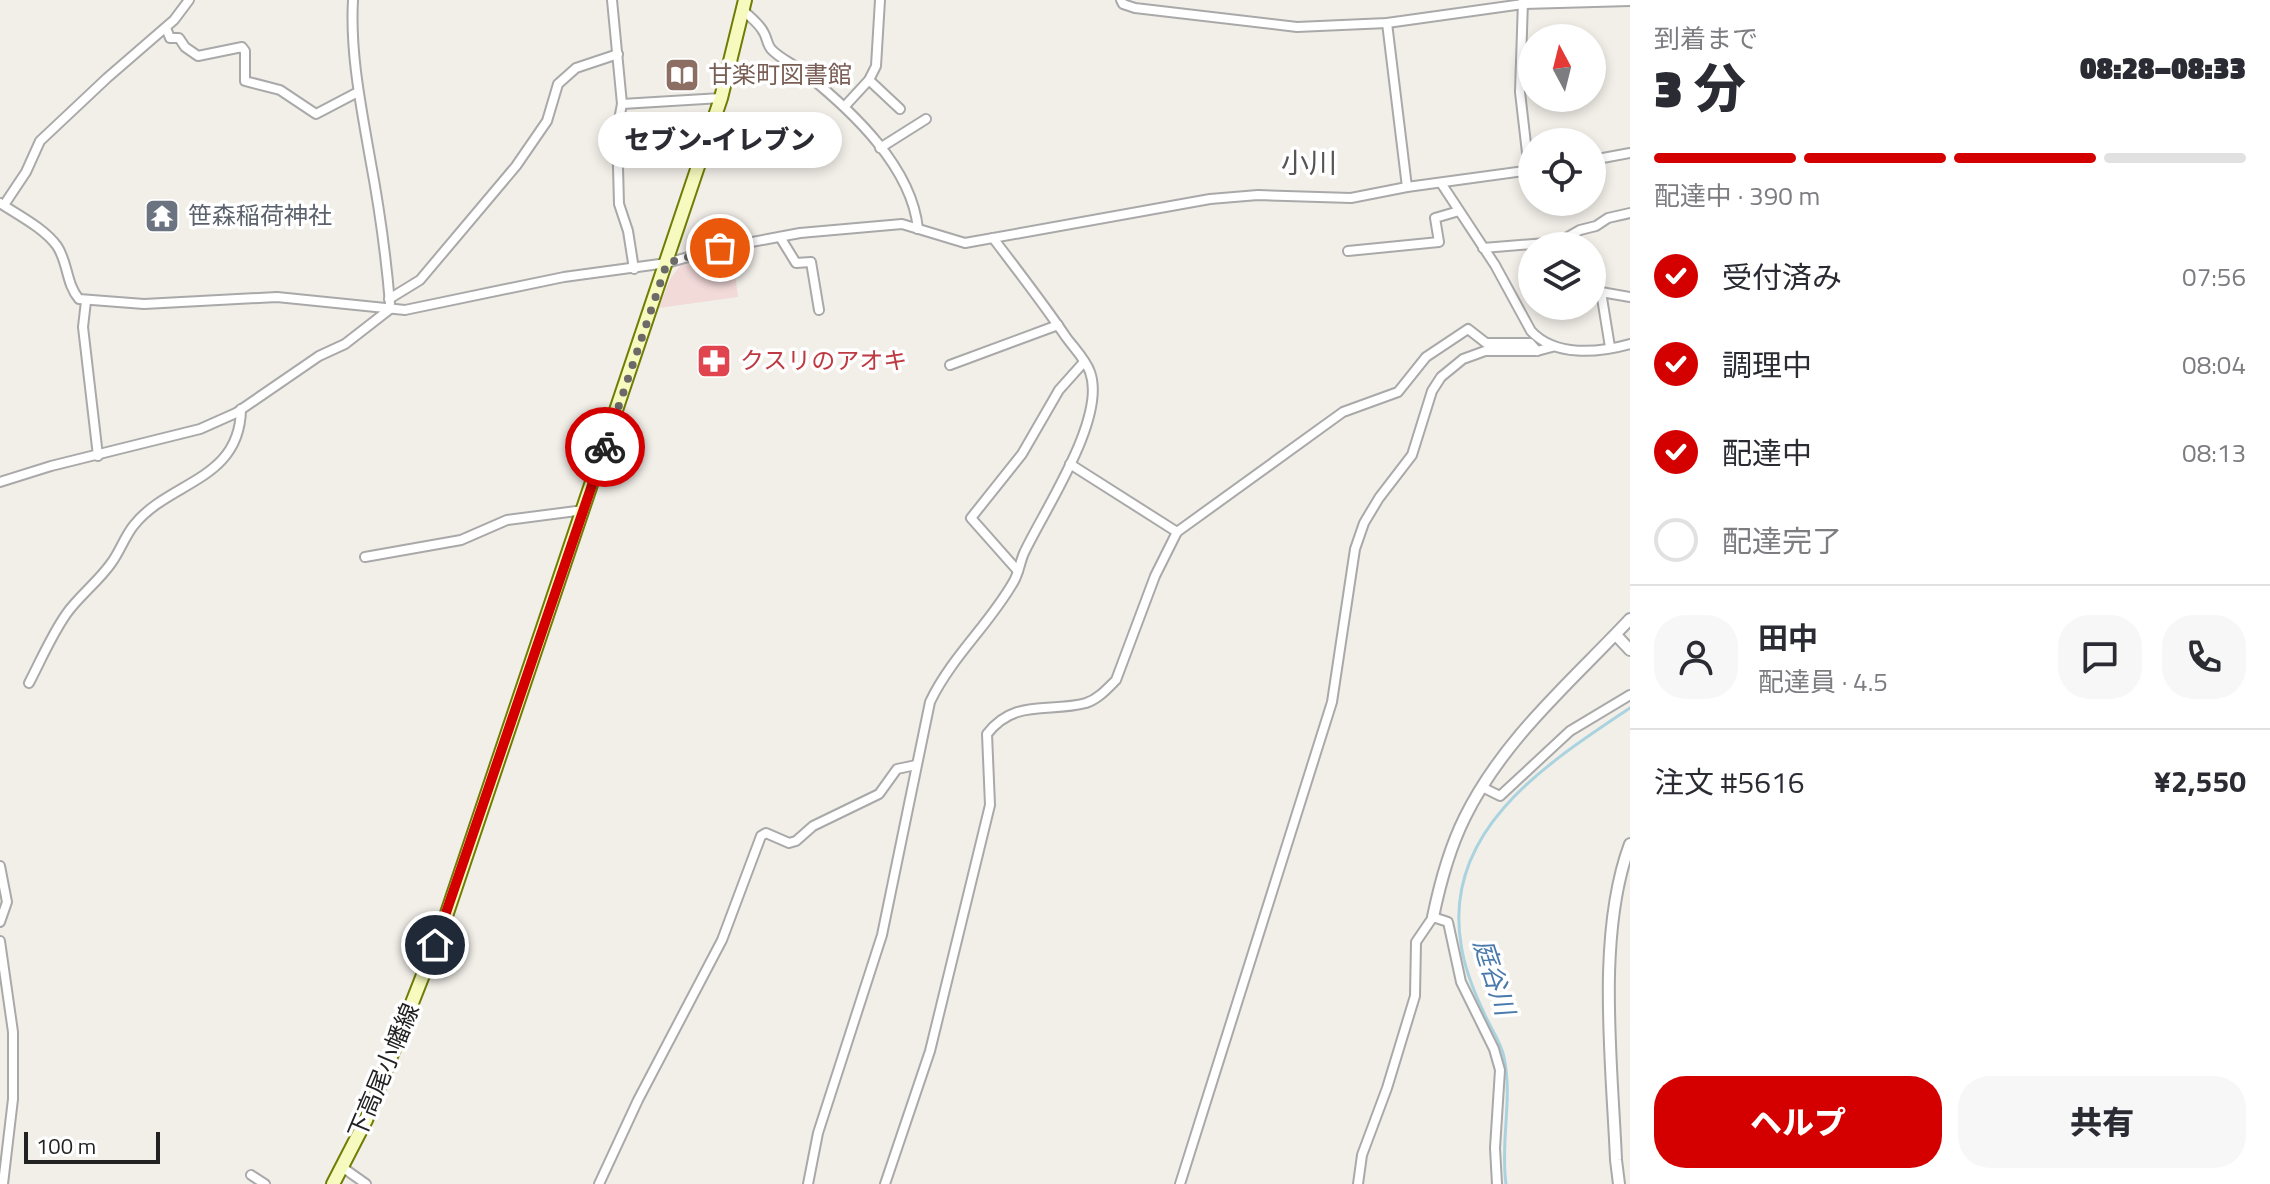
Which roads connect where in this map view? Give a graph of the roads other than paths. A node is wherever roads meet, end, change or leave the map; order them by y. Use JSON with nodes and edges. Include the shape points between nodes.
{"nodes":[{"id":1,"x":189,"y":0,"type":"edge"},
{"id":2,"x":353,"y":0,"type":"edge"},
{"id":3,"x":612,"y":0,"type":"edge"},
{"id":4,"x":880,"y":0,"type":"edge"},
{"id":5,"x":1121,"y":0,"type":"edge"},
{"id":6,"x":1630,"y":1,"type":"edge"},
{"id":7,"x":1523,"y":2,"type":"edge"},
{"id":8,"x":744,"y":5,"type":"edge"},
{"id":9,"x":1387,"y":23,"type":"junction"},
{"id":10,"x":166,"y":28,"type":"junction"},
{"id":11,"x":618,"y":54,"type":"junction"},
{"id":12,"x":869,"y":80,"type":"junction"},
{"id":13,"x":358,"y":92,"type":"junction"},
{"id":14,"x":721,"y":98,"type":"junction"},
{"id":15,"x":622,"y":104,"type":"junction"},
{"id":16,"x":845,"y":106,"type":"junction"},
{"id":17,"x":900,"y":109,"type":"dead end"},
{"id":18,"x":926,"y":119,"type":"dead end"},
{"id":19,"x":1525,"y":128,"type":"edge"},
{"id":20,"x":880,"y":148,"type":"junction"},
{"id":21,"x":1630,"y":153,"type":"edge"},
{"id":22,"x":1606,"y":157,"type":"edge"},
{"id":23,"x":1518,"y":172,"type":"edge"},
{"id":24,"x":1441,"y":183,"type":"junction"},
{"id":25,"x":1407,"y":187,"type":"junction"},
{"id":26,"x":2,"y":204,"type":"edge"},
{"id":27,"x":1459,"y":211,"type":"junction"},
{"id":28,"x":1630,"y":213,"type":"edge"},
{"id":29,"x":918,"y":229,"type":"junction"},
{"id":30,"x":780,"y":237,"type":"junction"},
{"id":31,"x":993,"y":238,"type":"junction"},
{"id":32,"x":1483,"y":248,"type":"junction"},
{"id":33,"x":1348,"y":251,"type":"dead end"},
{"id":34,"x":667,"y":263,"type":"junction"},
{"id":35,"x":634,"y":269,"type":"junction"},
{"id":36,"x":1630,"y":297,"type":"edge"},
{"id":37,"x":86,"y":301,"type":"junction"},
{"id":38,"x":390,"y":304,"type":"junction"},
{"id":39,"x":819,"y":310,"type":"dead end"},
{"id":40,"x":1058,"y":325,"type":"junction"},
{"id":41,"x":1630,"y":344,"type":"edge"},
{"id":42,"x":1552,"y":347,"type":"junction"},
{"id":43,"x":1610,"y":347,"type":"junction"},
{"id":44,"x":1537,"y":351,"type":"junction"},
{"id":45,"x":1084,"y":362,"type":"junction"},
{"id":46,"x":950,"y":365,"type":"dead end"},
{"id":47,"x":241,"y":409,"type":"junction"},
{"id":48,"x":98,"y":456,"type":"junction"},
{"id":49,"x":1070,"y":464,"type":"junction"},
{"id":50,"x":0,"y":482,"type":"edge"},
{"id":51,"x":584,"y":510,"type":"junction"},
{"id":52,"x":1177,"y":532,"type":"junction"},
{"id":53,"x":365,"y":557,"type":"dead end"},
{"id":54,"x":1018,"y":571,"type":"junction"},
{"id":55,"x":1630,"y":619,"type":"edge"},
{"id":56,"x":1616,"y":635,"type":"junction"},
{"id":57,"x":1630,"y":650,"type":"edge"},
{"id":58,"x":29,"y":683,"type":"dead end"},
{"id":59,"x":1630,"y":695,"type":"edge"},
{"id":60,"x":916,"y":765,"type":"junction"},
{"id":61,"x":1482,"y":787,"type":"junction"},
{"id":62,"x":1630,"y":844,"type":"edge"},
{"id":63,"x":0,"y":866,"type":"edge"},
{"id":64,"x":1433,"y":917,"type":"junction"},
{"id":65,"x":0,"y":922,"type":"edge"},
{"id":66,"x":0,"y":941,"type":"edge"},
{"id":67,"x":342,"y":1167,"type":"junction"},
{"id":68,"x":2,"y":1174,"type":"edge"},
{"id":69,"x":251,"y":1175,"type":"dead end"},
{"id":70,"x":3,"y":1184,"type":"edge"},
{"id":71,"x":265,"y":1184,"type":"edge"},
{"id":72,"x":333,"y":1184,"type":"edge"},
{"id":73,"x":366,"y":1184,"type":"edge"},
{"id":74,"x":599,"y":1184,"type":"edge"},
{"id":75,"x":808,"y":1184,"type":"edge"},
{"id":76,"x":885,"y":1184,"type":"edge"},
{"id":77,"x":1180,"y":1184,"type":"edge"},
{"id":78,"x":1358,"y":1184,"type":"edge"},
{"id":79,"x":1497,"y":1184,"type":"edge"},
{"id":80,"x":1619,"y":1184,"type":"edge"}],
"edges":[{"from":1,"to":10,"type":"street"},
{"from":2,"to":13,"type":"street"},
{"from":3,"to":11,"type":"street"},
{"from":4,"to":12,"type":"street","via":[[878,54]]},
{"from":5,"to":9,"type":"street","via":[[1135,8],[1277,26]]},
{"from":6,"to":7,"type":"street"},
{"from":7,"to":9,"type":"street"},
{"from":7,"to":19,"type":"street","via":[[1520,92]]},
{"from":8,"to":14,"type":"main road","name":"下高尾小幡線"},
{"from":8,"to":16,"type":"street","via":[[769,47]]},
{"from":9,"to":25,"type":"street"},
{"from":10,"to":13,"type":"street","via":[[170,38],[179,38],[198,56],[242,47],[245,81],[280,90],[316,114]]},
{"from":10,"to":26,"type":"street","via":[[40,141],[26,172]]},
{"from":11,"to":15,"type":"street"},
{"from":11,"to":38,"type":"street","via":[[576,68],[558,84],[547,121],[516,166],[420,280]]},
{"from":12,"to":16,"type":"street"},
{"from":12,"to":17,"type":"street"},
{"from":13,"to":38,"type":"street"},
{"from":14,"to":15,"type":"street"},
{"from":14,"to":34,"type":"main road","name":"下高尾小幡線"},
{"from":15,"to":35,"type":"street","via":[[617,130],[619,204]]},
{"from":16,"to":20,"type":"street"},
{"from":18,"to":20,"type":"street"},
{"from":20,"to":29,"type":"street","via":[[903,178]]},
{"from":21,"to":22,"type":"street"},
{"from":23,"to":24,"type":"street"},
{"from":24,"to":25,"type":"street"},
{"from":24,"to":27,"type":"street"},
{"from":25,"to":31,"type":"street","via":[[1351,198],[1301,194],[1210,199]]},
{"from":26,"to":37,"type":"street","via":[[56,245],[74,293]]},
{"from":27,"to":32,"type":"street"},
{"from":27,"to":33,"type":"street","via":[[1435,218],[1439,242]]},
{"from":28,"to":32,"type":"street","via":[[1559,242]]},
{"from":29,"to":30,"type":"street","via":[[902,224]]},
{"from":29,"to":31,"type":"street","via":[[965,243]]},
{"from":30,"to":34,"type":"street"},
{"from":30,"to":39,"type":"street","via":[[796,263],[811,262]]},
{"from":31,"to":40,"type":"street"},
{"from":32,"to":42,"type":"street","via":[[1531,331]]},
{"from":34,"to":35,"type":"street"},
{"from":34,"to":51,"type":"main road","name":"下高尾小幡線"},
{"from":35,"to":38,"type":"street","via":[[564,277],[428,307]]},
{"from":36,"to":43,"type":"street","via":[[1601,292]]},
{"from":37,"to":38,"type":"street","via":[[144,304],[277,297]]},
{"from":37,"to":48,"type":"street","via":[[83,327]]},
{"from":38,"to":47,"type":"street","via":[[345,344]]},
{"from":40,"to":45,"type":"street"},
{"from":40,"to":46,"type":"street"},
{"from":41,"to":43,"type":"street"},
{"from":42,"to":43,"type":"street"},
{"from":42,"to":44,"type":"street"},
{"from":44,"to":52,"type":"street","via":[[1530,343],[1486,343],[1468,329],[1426,357],[1398,392],[1343,412]]},
{"from":44,"to":77,"type":"street","via":[[1485,351],[1463,359],[1441,377],[1412,455],[1358,536],[1332,702]]},
{"from":45,"to":49,"type":"street","via":[[1090,370],[1093,401]]},
{"from":45,"to":54,"type":"street","via":[[971,518]]},
{"from":47,"to":48,"type":"street","via":[[200,429]]},
{"from":47,"to":58,"type":"street","via":[[241,428],[231,450],[133,525],[113,562],[68,612]]},
{"from":48,"to":50,"type":"street"},
{"from":49,"to":52,"type":"street"},
{"from":49,"to":54,"type":"street"},
{"from":51,"to":53,"type":"street","via":[[507,520],[461,540]]},
{"from":51,"to":67,"type":"main road","name":"下高尾小幡線","via":[[445,919],[385,1074]]},
{"from":52,"to":76,"type":"street","via":[[1116,680],[1087,702],[1004,717],[987,734],[990,805],[930,1051]]},
{"from":54,"to":60,"type":"street","via":[[941,679],[930,702]]},
{"from":55,"to":56,"type":"street"},
{"from":56,"to":57,"type":"street"},
{"from":56,"to":61,"type":"street","via":[[1530,722]]},
{"from":59,"to":61,"type":"street","via":[[1570,731],[1500,796]]},
{"from":60,"to":74,"type":"street","via":[[897,769],[879,794],[813,826],[796,841],[761,836],[722,940]]},
{"from":60,"to":75,"type":"street","via":[[882,935],[818,1133]]},
{"from":61,"to":64,"type":"street","via":[[1453,846]]},
{"from":62,"to":80,"type":"street","via":[[1609,962]]},
{"from":63,"to":65,"type":"street","via":[[7,902]]},
{"from":64,"to":78,"type":"street","via":[[1416,942],[1415,996],[1362,1155]]},
{"from":64,"to":79,"type":"street","via":[[1448,922],[1461,982],[1499,1065]]},
{"from":66,"to":68,"type":"street","via":[[13,1032],[13,1099]]},
{"from":67,"to":72,"type":"main road","name":"下高尾小幡線"},
{"from":67,"to":73,"type":"street"},
{"from":68,"to":70,"type":"street"},
{"from":69,"to":71,"type":"street"}]}
